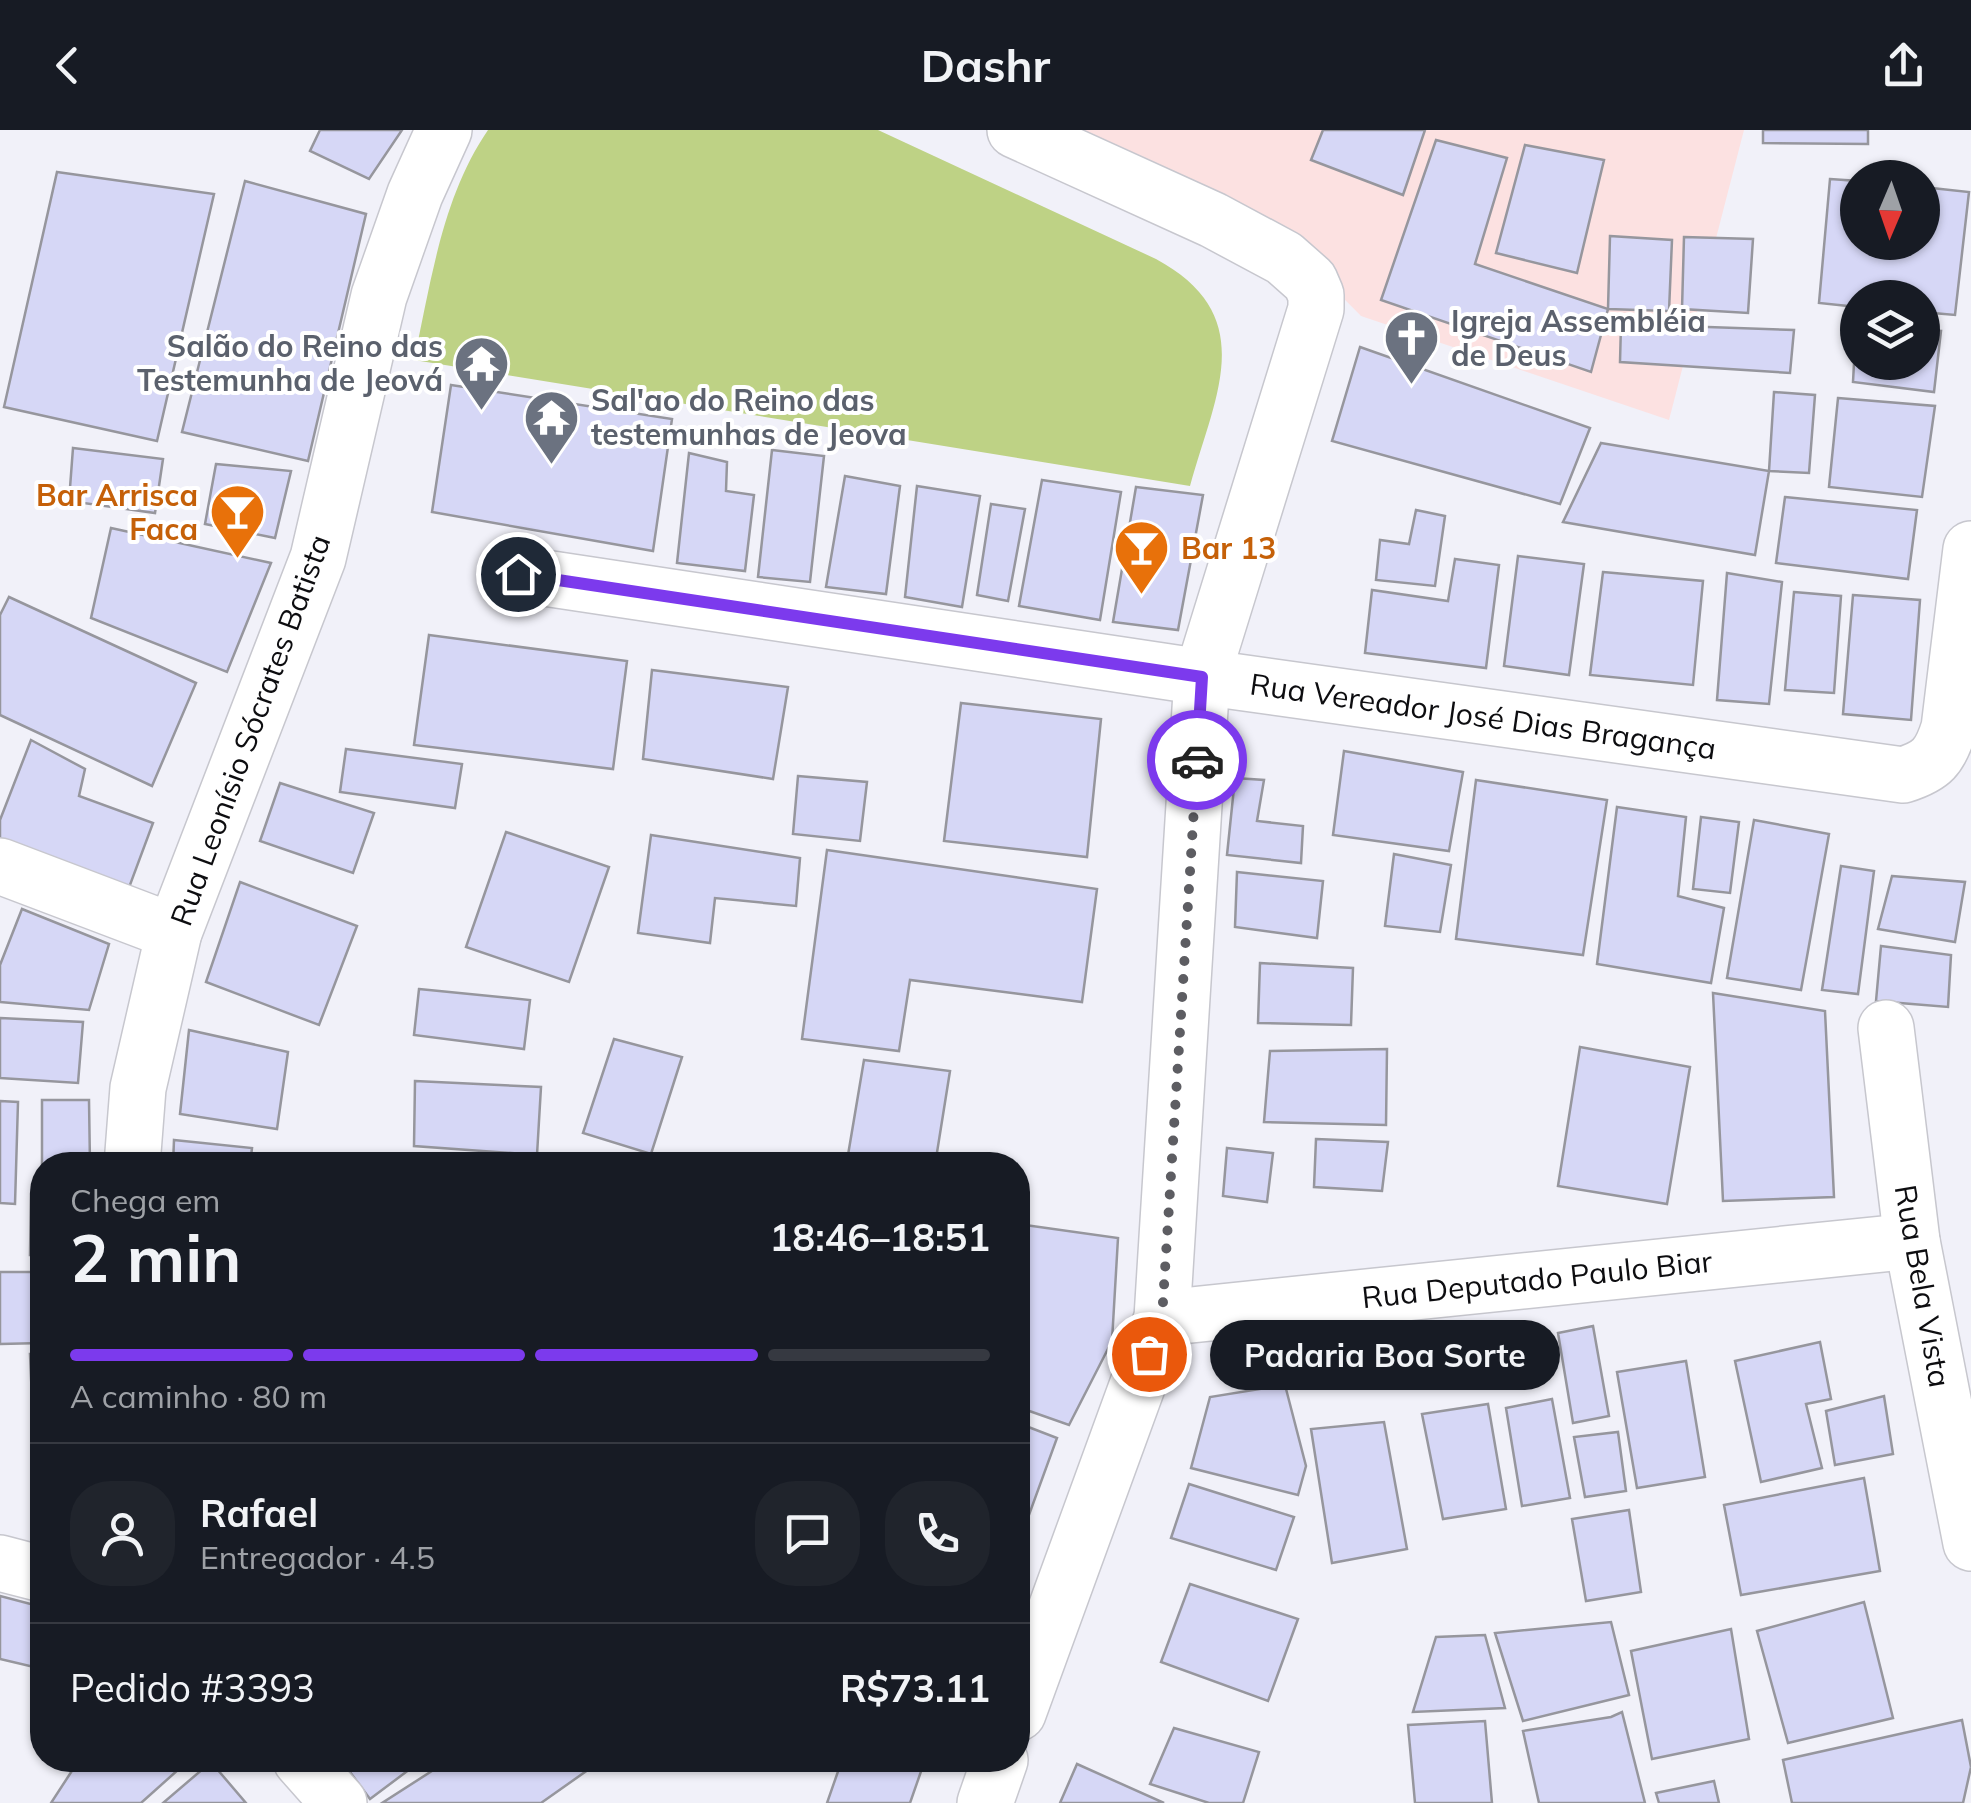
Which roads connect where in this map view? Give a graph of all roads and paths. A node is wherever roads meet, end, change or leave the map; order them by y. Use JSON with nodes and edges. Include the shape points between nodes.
{"nodes":[{"id":1,"x":444,"y":130,"type":"edge"},
{"id":2,"x":1015,"y":130,"type":"edge"},
{"id":3,"x":1971,"y":549,"type":"edge"},
{"id":4,"x":518,"y":574,"type":"dead end"},
{"id":5,"x":1202,"y":677,"type":"junction"},
{"id":6,"x":0,"y":866,"type":"edge"},
{"id":7,"x":174,"y":932,"type":"junction"},
{"id":8,"x":1886,"y":1028,"type":"dead end"},
{"id":9,"x":133,"y":1152,"type":"edge"},
{"id":10,"x":1912,"y":1241,"type":"junction"},
{"id":11,"x":1162,"y":1318,"type":"junction"},
{"id":12,"x":1971,"y":1543,"type":"edge"},
{"id":13,"x":0,"y":1562,"type":"edge"},
{"id":14,"x":30,"y":1571,"type":"edge"},
{"id":15,"x":1030,"y":1680,"type":"edge"},
{"id":16,"x":312,"y":1772,"type":"edge"},
{"id":17,"x":996,"y":1772,"type":"edge"},
{"id":18,"x":339,"y":1803,"type":"edge"},
{"id":19,"x":985,"y":1803,"type":"edge"}],
"edges":[{"from":1,"to":7,"type":"street","name":"Rua Leonísio Sócrates Batista","via":[[379,296],[318,558]]},
{"from":2,"to":5,"type":"street","via":[[1284,258],[1316,295]]},
{"from":3,"to":5,"type":"street","name":"Rua Vereador José Dias Bragança","via":[[1949,728],[1927,768],[1903,775]]},
{"from":4,"to":5,"type":"street","name":"Rua Vereador José Dias Bragança"},
{"from":5,"to":11,"type":"street"},
{"from":6,"to":7,"type":"street"},
{"from":7,"to":9,"type":"street","name":"Rua Leonísio Sócrates Batista","via":[[138,1088]]},
{"from":8,"to":10,"type":"street","name":"Rua Bela Vista"},
{"from":10,"to":11,"type":"street","name":"Rua Deputado Paulo Biar"},
{"from":10,"to":12,"type":"street","name":"Rua Bela Vista"},
{"from":11,"to":15,"type":"street"},
{"from":13,"to":14,"type":"street"},
{"from":16,"to":18,"type":"street"},
{"from":17,"to":19,"type":"street"}]}
